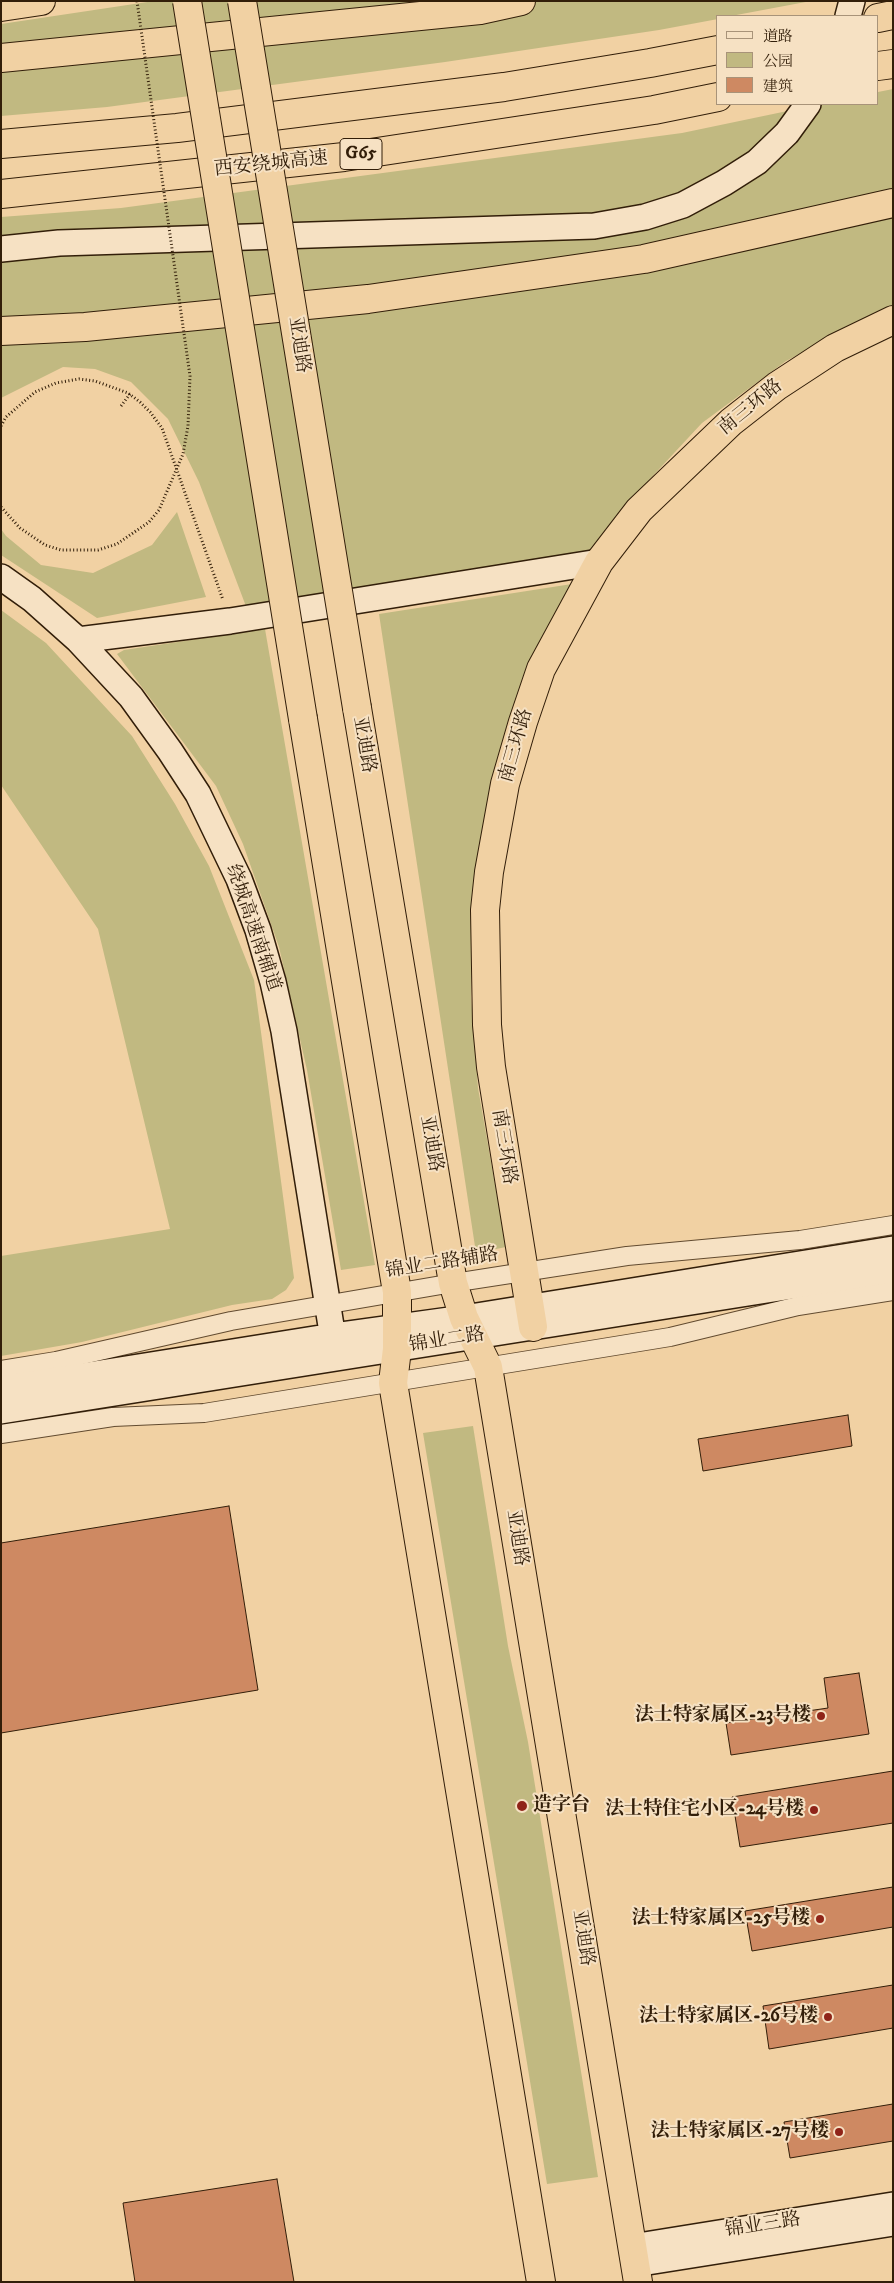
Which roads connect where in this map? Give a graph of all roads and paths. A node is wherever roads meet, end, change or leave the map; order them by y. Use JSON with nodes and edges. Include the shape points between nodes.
{"nodes":[{"id":1,"x":40,"y":1,"type":"edge"},
{"id":2,"x":137,"y":1,"type":"edge"},
{"id":3,"x":187,"y":1,"type":"edge"},
{"id":4,"x":242,"y":1,"type":"edge"},
{"id":5,"x":248,"y":1,"type":"edge"},
{"id":6,"x":521,"y":1,"type":"edge"},
{"id":7,"x":852,"y":1,"type":"edge"},
{"id":8,"x":1,"y":7,"type":"edge"},
{"id":9,"x":848,"y":15,"type":"edge"},
{"id":10,"x":893,"y":15,"type":"edge"},
{"id":11,"x":879,"y":18,"type":"edge"},
{"id":12,"x":247,"y":32,"type":"junction"},
{"id":13,"x":716,"y":50,"type":"edge"},
{"id":14,"x":1,"y":58,"type":"edge"},
{"id":15,"x":893,"y":64,"type":"edge"},
{"id":16,"x":879,"y":66,"type":"edge"},
{"id":17,"x":716,"y":98,"type":"edge"},
{"id":18,"x":807,"y":105,"type":"edge"},
{"id":19,"x":1,"y":144,"type":"edge"},
{"id":20,"x":1,"y":194,"type":"edge"},
{"id":21,"x":893,"y":203,"type":"edge"},
{"id":22,"x":1,"y":249,"type":"edge"},
{"id":23,"x":893,"y":320,"type":"edge"},
{"id":24,"x":1,"y":331,"type":"edge"},
{"id":25,"x":130,"y":394,"type":"junction"},
{"id":26,"x":121,"y":406,"type":"dead end"},
{"id":27,"x":1,"y":426,"type":"edge"},
{"id":28,"x":1,"y":507,"type":"edge"},
{"id":29,"x":599,"y":562,"type":"junction"},
{"id":30,"x":1,"y":577,"type":"edge"},
{"id":31,"x":230,"y":620,"type":"junction"},
{"id":32,"x":78,"y":640,"type":"junction"},
{"id":33,"x":893,"y":1225,"type":"edge"},
{"id":34,"x":893,"y":1249,"type":"edge"},
{"id":35,"x":893,"y":1270,"type":"edge"},
{"id":36,"x":524,"y":1273,"type":"junction"},
{"id":37,"x":453,"y":1282,"type":"junction"},
{"id":38,"x":893,"y":1291,"type":"edge"},
{"id":39,"x":397,"y":1292,"type":"junction"},
{"id":40,"x":328,"y":1303,"type":"junction"},
{"id":41,"x":532,"y":1317,"type":"junction"},
{"id":42,"x":469,"y":1328,"type":"junction"},
{"id":43,"x":397,"y":1339,"type":"junction"},
{"id":44,"x":335,"y":1347,"type":"junction"},
{"id":45,"x":488,"y":1367,"type":"junction"},
{"id":46,"x":1,"y":1370,"type":"edge"},
{"id":47,"x":393,"y":1382,"type":"junction"},
{"id":48,"x":1,"y":1389,"type":"edge"},
{"id":49,"x":1,"y":1411,"type":"edge"},
{"id":50,"x":1,"y":1434,"type":"edge"},
{"id":51,"x":893,"y":2205,"type":"edge"},
{"id":52,"x":893,"y":2223,"type":"edge"},
{"id":53,"x":635,"y":2264,"type":"edge"},
{"id":54,"x":541,"y":2282,"type":"edge"}],
"edges":[{"from":1,"to":8,"type":"highway"},
{"from":2,"to":28,"type":"path","bridge":true,"via":[[190,376],[188,426],[182,454],[159,510],[149,522],[118,544],[80,551],[45,545],[20,528]]},
{"from":3,"to":39,"type":"highway","bridge":true},
{"from":4,"to":12,"type":"highway","name":"亚迪路","bridge":true},
{"from":5,"to":12,"type":"highway","bridge":true},
{"from":6,"to":14,"type":"highway","via":[[480,10]]},
{"from":7,"to":9,"type":"main road"},
{"from":10,"to":11,"type":"highway"},
{"from":12,"to":37,"type":"highway","name":"亚迪路","bridge":true},
{"from":13,"to":19,"type":"highway","via":[[504,87],[178,128]]},
{"from":15,"to":16,"type":"highway"},
{"from":17,"to":20,"type":"highway","name":"西安绕城高速","number":"G65","via":[[344,157]]},
{"from":18,"to":22,"type":"main road","via":[[787,133],[757,162],[683,205],[645,217],[594,226],[59,244]]},
{"from":21,"to":24,"type":"highway","via":[[644,259],[368,299],[85,327]]},
{"from":23,"to":29,"type":"highway","name":"南三环路","via":[[835,348],[777,386],[731,422],[639,510]]},
{"from":25,"to":26,"type":"path"},
{"from":25,"to":27,"type":"path","via":[[95,381],[56,384],[35,392],[6,417]]},
{"from":25,"to":31,"type":"path","via":[[162,428]]},
{"from":29,"to":31,"type":"main road"},
{"from":29,"to":36,"type":"highway","name":"南三环路","via":[[538,678],[505,784],[489,872],[486,959],[490,1067]]},
{"from":30,"to":32,"type":"main road","name":"绕城高速南辅道","via":[[32,599]]},
{"from":31,"to":32,"type":"main road"},
{"from":32,"to":40,"type":"main road","name":"绕城高速南辅道","via":[[130,697],[170,751],[198,794],[242,888],[265,956],[284,1031]]},
{"from":33,"to":36,"type":"street","name":"锦业二路辅路","via":[[800,1240],[627,1256]]},
{"from":34,"to":41,"type":"main road","name":"锦业二路"},
{"from":35,"to":41,"type":"main road","name":"锦业二路"},
{"from":36,"to":37,"type":"street","name":"锦业二路辅路"},
{"from":36,"to":41,"type":"highway","name":"南三环路"},
{"from":37,"to":39,"type":"street","name":"锦业二路辅路"},
{"from":37,"to":42,"type":"highway","name":"亚迪路"},
{"from":38,"to":45,"type":"street","via":[[798,1306],[670,1337]]},
{"from":39,"to":40,"type":"street","name":"锦业二路辅路"},
{"from":39,"to":43,"type":"highway"},
{"from":40,"to":44,"type":"main road","name":"绕城高速南辅道"},
{"from":40,"to":46,"type":"street","name":"锦业二路辅路"},
{"from":41,"to":42,"type":"main road","name":"锦业二路"},
{"from":42,"to":43,"type":"main road","name":"锦业二路"},
{"from":42,"to":45,"type":"highway","name":"亚迪路"},
{"from":43,"to":44,"type":"main road","name":"锦业二路"},
{"from":43,"to":47,"type":"highway"},
{"from":44,"to":48,"type":"main road","name":"锦业二路"},
{"from":44,"to":49,"type":"main road","name":"锦业二路"},
{"from":45,"to":47,"type":"street"},
{"from":45,"to":53,"type":"highway","name":"亚迪路"},
{"from":47,"to":50,"type":"street","via":[[204,1413],[113,1417]]},
{"from":47,"to":54,"type":"highway"},
{"from":51,"to":53,"type":"main road","name":"锦业三路"},
{"from":52,"to":53,"type":"main road","name":"锦业三路"}]}
